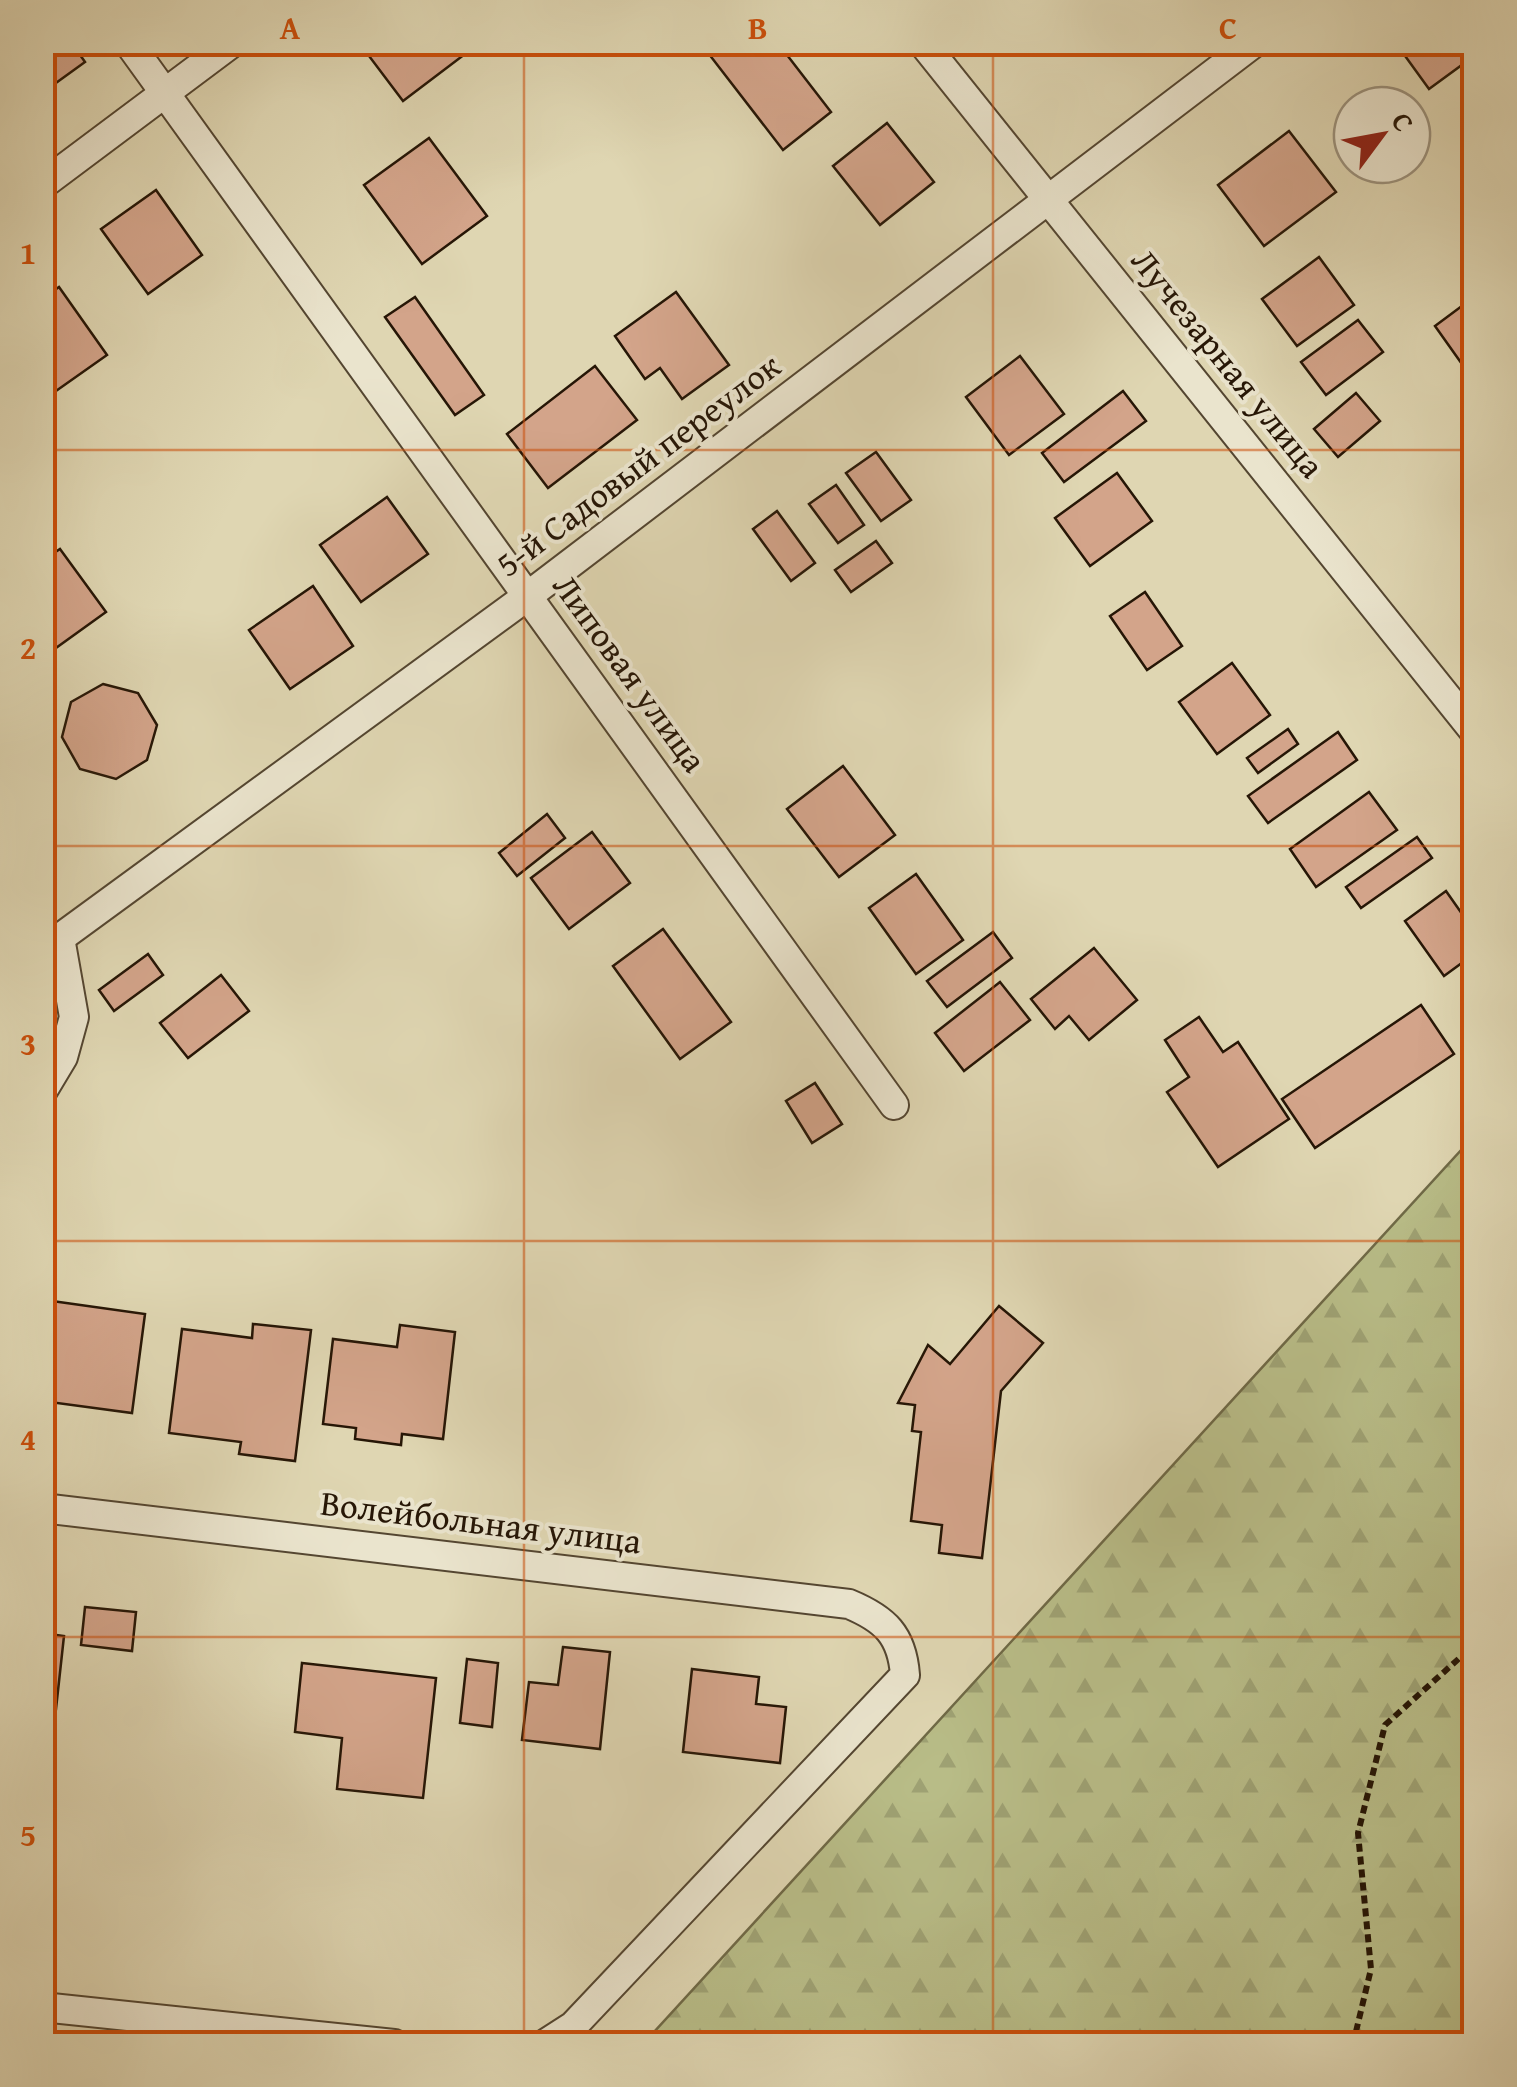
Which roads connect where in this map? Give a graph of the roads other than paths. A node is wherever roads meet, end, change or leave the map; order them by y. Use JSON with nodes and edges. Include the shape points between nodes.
{"nodes":[{"id":1,"x":128,"y":42,"type":"edge"},
{"id":2,"x":232,"y":42,"type":"edge"},
{"id":3,"x":922,"y":42,"type":"edge"},
{"id":4,"x":1255,"y":42,"type":"edge"},
{"id":5,"x":165,"y":93,"type":"junction"},
{"id":6,"x":42,"y":185,"type":"edge"},
{"id":7,"x":1050,"y":200,"type":"junction"},
{"id":8,"x":529,"y":596,"type":"junction"},
{"id":9,"x":1474,"y":731,"type":"edge"},
{"id":10,"x":51,"y":938,"type":"edge"},
{"id":11,"x":42,"y":1092,"type":"edge"},
{"id":12,"x":894,"y":1105,"type":"dead end"},
{"id":13,"x":42,"y":1508,"type":"edge"},
{"id":14,"x":42,"y":2007,"type":"edge"},
{"id":15,"x":394,"y":2044,"type":"edge"},
{"id":16,"x":545,"y":2044,"type":"edge"}],
"edges":[{"from":1,"to":5,"type":"street","name":"Липовая улица"},
{"from":2,"to":5,"type":"street"},
{"from":3,"to":7,"type":"street","name":"Лучезарная улица"},
{"from":4,"to":7,"type":"street","name":"5-й Садовый переулок"},
{"from":5,"to":6,"type":"street"},
{"from":5,"to":8,"type":"street","name":"Липовая улица"},
{"from":7,"to":8,"type":"street","name":"5-й Садовый переулок"},
{"from":7,"to":9,"type":"street","name":"Лучезарная улица"},
{"from":8,"to":10,"type":"street","name":"5-й Садовый переулок"},
{"from":8,"to":12,"type":"street","name":"Липовая улица"},
{"from":10,"to":11,"type":"street","via":[[74,1017],[63,1057]]},
{"from":13,"to":16,"type":"street","name":"Волейбольная улица","via":[[849,1604],[869,1612],[898,1639],[905,1674],[573,2026]]},
{"from":14,"to":15,"type":"street"}]}
